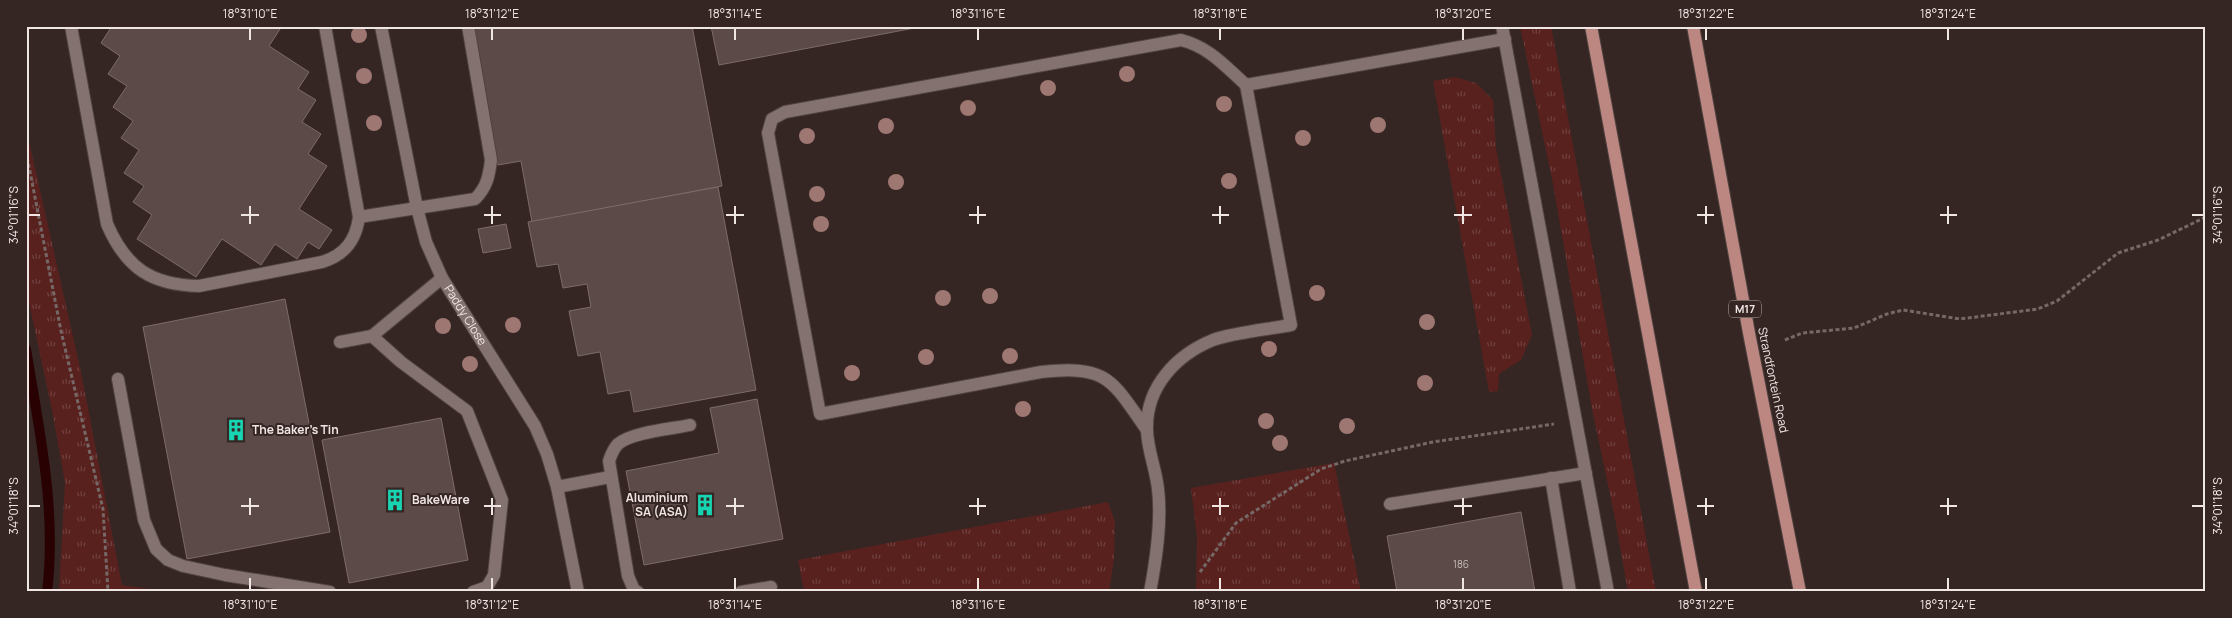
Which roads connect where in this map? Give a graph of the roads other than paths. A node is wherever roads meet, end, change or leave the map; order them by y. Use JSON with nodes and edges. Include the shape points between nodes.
{"nodes":[{"id":1,"x":71,"y":26,"type":"edge"},
{"id":2,"x":325,"y":26,"type":"edge"},
{"id":3,"x":381,"y":26,"type":"edge"},
{"id":4,"x":468,"y":26,"type":"edge"},
{"id":5,"x":1502,"y":26,"type":"edge"},
{"id":6,"x":1591,"y":26,"type":"edge"},
{"id":7,"x":1692,"y":26,"type":"edge"},
{"id":8,"x":1505,"y":39,"type":"junction"},
{"id":9,"x":1246,"y":85,"type":"junction"},
{"id":10,"x":417,"y":208,"type":"junction"},
{"id":11,"x":359,"y":217,"type":"junction"},
{"id":12,"x":442,"y":278,"type":"junction"},
{"id":13,"x":372,"y":336,"type":"junction"},
{"id":14,"x":340,"y":342,"type":"dead end"},
{"id":15,"x":118,"y":379,"type":"dead end"},
{"id":16,"x":690,"y":425,"type":"dead end"},
{"id":17,"x":1147,"y":430,"type":"junction"},
{"id":18,"x":1586,"y":472,"type":"junction"},
{"id":19,"x":610,"y":477,"type":"junction"},
{"id":20,"x":1551,"y":478,"type":"junction"},
{"id":21,"x":557,"y":487,"type":"junction"},
{"id":22,"x":1390,"y":504,"type":"dead end"},
{"id":23,"x":771,"y":587,"type":"dead end"},
{"id":24,"x":330,"y":592,"type":"edge"},
{"id":25,"x":473,"y":592,"type":"edge"},
{"id":26,"x":578,"y":592,"type":"edge"},
{"id":27,"x":638,"y":592,"type":"edge"},
{"id":28,"x":741,"y":592,"type":"edge"},
{"id":29,"x":1150,"y":592,"type":"edge"},
{"id":30,"x":1570,"y":592,"type":"edge"},
{"id":31,"x":1608,"y":592,"type":"edge"},
{"id":32,"x":1696,"y":592,"type":"edge"},
{"id":33,"x":1800,"y":592,"type":"edge"}],
"edges":[{"from":1,"to":11,"type":"street","via":[[107,224],[126,258],[142,271],[159,281],[198,286],[322,262],[344,252],[358,230]]},
{"from":2,"to":11,"type":"street"},
{"from":3,"to":10,"type":"street","name":"Paddy Close"},
{"from":4,"to":10,"type":"street","via":[[491,160],[489,177],[484,190],[475,199]]},
{"from":5,"to":8,"type":"street"},
{"from":6,"to":32,"type":"main road"},
{"from":7,"to":33,"type":"main road","name":"Strandfontein Road","number":"M17"},
{"from":8,"to":9,"type":"street"},
{"from":8,"to":18,"type":"street"},
{"from":9,"to":17,"type":"street","via":[[1291,325],[1214,339],[1177,361],[1161,379],[1150,404]]},
{"from":9,"to":17,"type":"street","via":[[1197,44],[1181,40],[785,112],[772,118],[769,125],[820,414],[1070,369],[1096,373],[1114,383]]},
{"from":10,"to":11,"type":"street"},
{"from":10,"to":12,"type":"street","name":"Paddy Close","via":[[426,242]]},
{"from":12,"to":13,"type":"street"},
{"from":12,"to":21,"type":"street","name":"Paddy Close","via":[[535,426],[548,454]]},
{"from":13,"to":14,"type":"street"},
{"from":13,"to":25,"type":"street","via":[[467,411],[502,500],[494,575],[487,587]]},
{"from":15,"to":24,"type":"street","via":[[144,520],[156,549],[168,560],[183,566]]},
{"from":16,"to":19,"type":"street","via":[[631,437],[619,443],[609,461]]},
{"from":17,"to":29,"type":"street","via":[[1158,490],[1158,530]]},
{"from":18,"to":20,"type":"street"},
{"from":18,"to":31,"type":"street"},
{"from":19,"to":21,"type":"street"},
{"from":19,"to":27,"type":"street","via":[[628,576]]},
{"from":20,"to":22,"type":"street"},
{"from":20,"to":30,"type":"street"},
{"from":21,"to":26,"type":"street","name":"Paddy Close"},
{"from":23,"to":28,"type":"street"}]}
